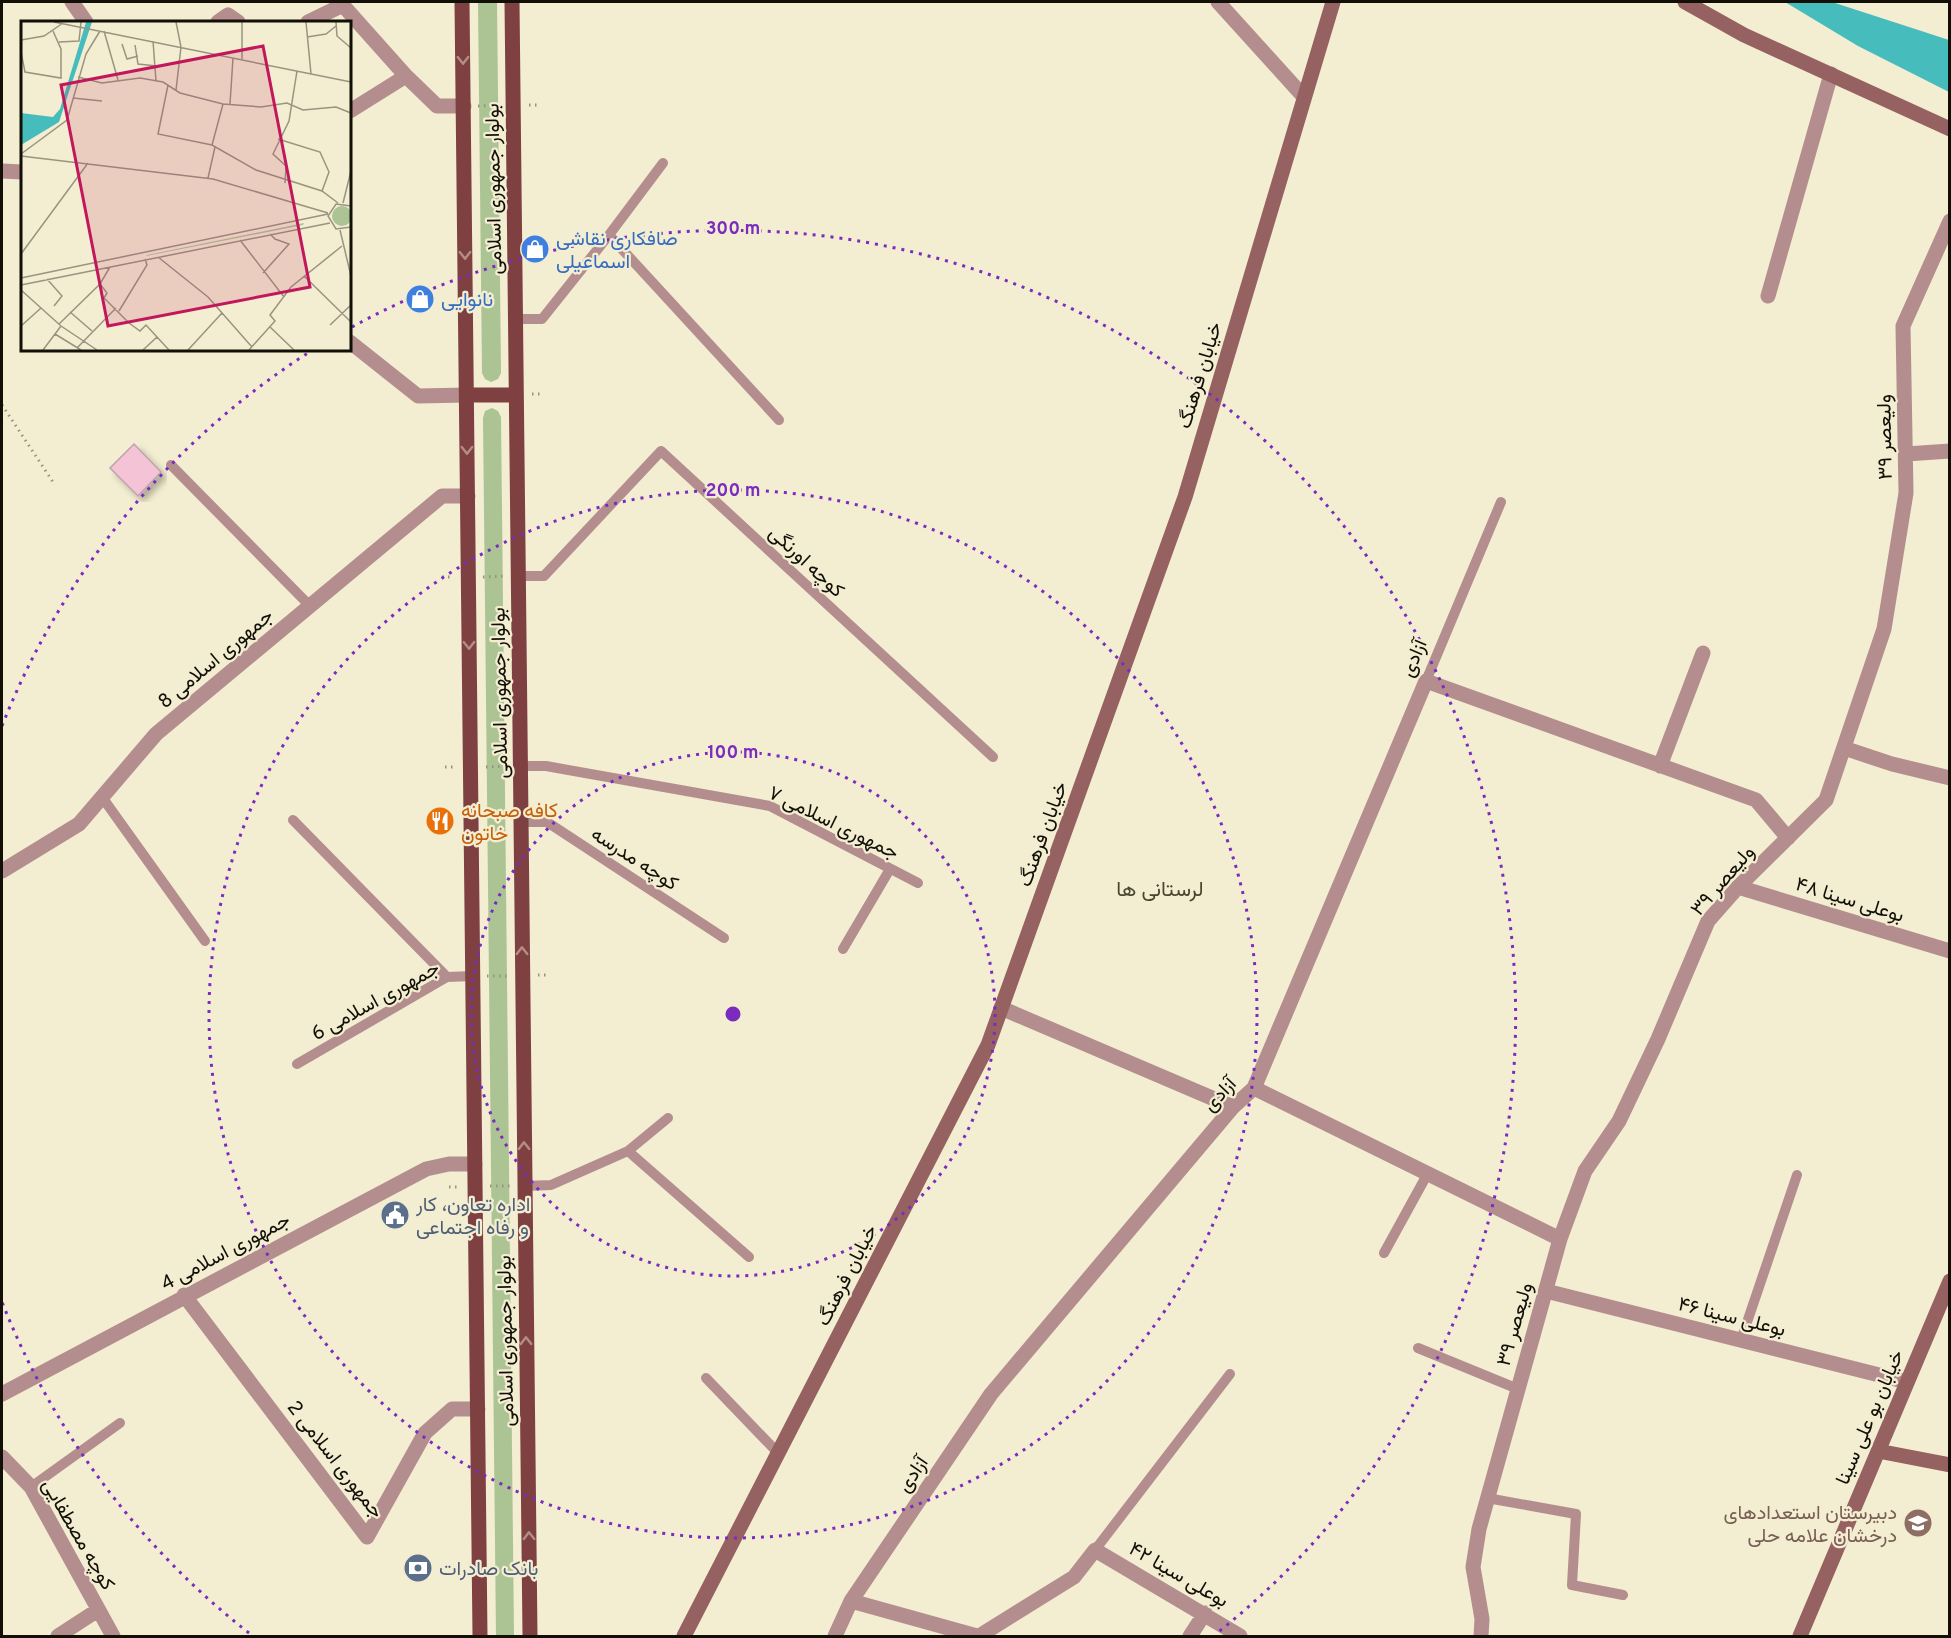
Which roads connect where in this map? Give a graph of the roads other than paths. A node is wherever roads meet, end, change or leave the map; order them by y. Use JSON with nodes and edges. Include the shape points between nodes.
{"nodes":[{"id":1,"x":72,"y":2,"type":"edge"},
{"id":2,"x":462,"y":2,"type":"edge"},
{"id":3,"x":512,"y":2,"type":"edge"},
{"id":4,"x":1218,"y":2,"type":"edge"},
{"id":5,"x":1333,"y":2,"type":"edge"},
{"id":6,"x":1685,"y":2,"type":"edge"},
{"id":7,"x":341,"y":3,"type":"edge"},
{"id":8,"x":85,"y":21,"type":"edge"},
{"id":9,"x":219,"y":21,"type":"edge"},
{"id":10,"x":237,"y":21,"type":"edge"},
{"id":11,"x":310,"y":21,"type":"edge"},
{"id":12,"x":1830,"y":74,"type":"junction"},
{"id":13,"x":406,"y":76,"type":"junction"},
{"id":14,"x":1304,"y":97,"type":"junction"},
{"id":15,"x":464,"y":106,"type":"junction"},
{"id":16,"x":351,"y":110,"type":"edge"},
{"id":17,"x":1950,"y":129,"type":"edge"},
{"id":18,"x":663,"y":163,"type":"dead end"},
{"id":19,"x":2,"y":171,"type":"edge"},
{"id":20,"x":21,"y":172,"type":"edge"},
{"id":21,"x":1950,"y":221,"type":"edge"},
{"id":22,"x":609,"y":235,"type":"junction"},
{"id":23,"x":1768,"y":296,"type":"dead end"},
{"id":24,"x":516,"y":320,"type":"junction"},
{"id":25,"x":351,"y":343,"type":"edge"},
{"id":26,"x":467,"y":395,"type":"junction"},
{"id":27,"x":516,"y":395,"type":"junction"},
{"id":28,"x":779,"y":420,"type":"dead end"},
{"id":29,"x":1950,"y":451,"type":"edge"},
{"id":30,"x":1906,"y":454,"type":"junction"},
{"id":31,"x":171,"y":465,"type":"dead end"},
{"id":32,"x":468,"y":496,"type":"junction"},
{"id":33,"x":1501,"y":502,"type":"dead end"},
{"id":34,"x":518,"y":576,"type":"junction"},
{"id":35,"x":310,"y":606,"type":"junction"},
{"id":36,"x":1703,"y":653,"type":"dead end"},
{"id":37,"x":1426,"y":681,"type":"junction"},
{"id":38,"x":1844,"y":748,"type":"junction"},
{"id":39,"x":993,"y":757,"type":"dead end"},
{"id":40,"x":520,"y":766,"type":"junction"},
{"id":41,"x":1660,"y":766,"type":"junction"},
{"id":42,"x":1950,"y":778,"type":"edge"},
{"id":43,"x":102,"y":797,"type":"junction"},
{"id":44,"x":293,"y":820,"type":"dead end"},
{"id":45,"x":521,"y":822,"type":"junction"},
{"id":46,"x":1788,"y":838,"type":"junction"},
{"id":47,"x":890,"y":869,"type":"junction"},
{"id":48,"x":2,"y":871,"type":"edge"},
{"id":49,"x":918,"y":883,"type":"dead end"},
{"id":50,"x":1738,"y":887,"type":"junction"},
{"id":51,"x":724,"y":939,"type":"dead end"},
{"id":52,"x":205,"y":941,"type":"dead end"},
{"id":53,"x":843,"y":949,"type":"dead end"},
{"id":54,"x":1950,"y":951,"type":"edge"},
{"id":55,"x":447,"y":976,"type":"junction"},
{"id":56,"x":473,"y":976,"type":"junction"},
{"id":57,"x":1001,"y":1008,"type":"junction"},
{"id":58,"x":297,"y":1064,"type":"dead end"},
{"id":59,"x":1254,"y":1088,"type":"junction"},
{"id":60,"x":1233,"y":1107,"type":"junction"},
{"id":61,"x":668,"y":1118,"type":"dead end"},
{"id":62,"x":628,"y":1150,"type":"junction"},
{"id":63,"x":475,"y":1164,"type":"junction"},
{"id":64,"x":1428,"y":1173,"type":"junction"},
{"id":65,"x":1797,"y":1175,"type":"dead end"},
{"id":66,"x":525,"y":1186,"type":"junction"},
{"id":67,"x":1560,"y":1239,"type":"junction"},
{"id":68,"x":1384,"y":1253,"type":"dead end"},
{"id":69,"x":749,"y":1257,"type":"dead end"},
{"id":70,"x":1950,"y":1281,"type":"edge"},
{"id":71,"x":1546,"y":1291,"type":"junction"},
{"id":72,"x":184,"y":1295,"type":"junction"},
{"id":73,"x":1741,"y":1340,"type":"junction"},
{"id":74,"x":1418,"y":1348,"type":"dead end"},
{"id":75,"x":1230,"y":1374,"type":"dead end"},
{"id":76,"x":706,"y":1378,"type":"dead end"},
{"id":77,"x":1907,"y":1382,"type":"junction"},
{"id":78,"x":1518,"y":1389,"type":"junction"},
{"id":79,"x":2,"y":1394,"type":"edge"},
{"id":80,"x":478,"y":1409,"type":"junction"},
{"id":81,"x":120,"y":1423,"type":"dead end"},
{"id":82,"x":1878,"y":1451,"type":"junction"},
{"id":83,"x":778,"y":1453,"type":"junction"},
{"id":84,"x":2,"y":1457,"type":"edge"},
{"id":85,"x":1950,"y":1465,"type":"edge"},
{"id":86,"x":31,"y":1487,"type":"junction"},
{"id":87,"x":1487,"y":1498,"type":"junction"},
{"id":88,"x":1095,"y":1550,"type":"junction"},
{"id":89,"x":1623,"y":1595,"type":"dead end"},
{"id":90,"x":851,"y":1601,"type":"junction"},
{"id":91,"x":98,"y":1610,"type":"junction"},
{"id":92,"x":1204,"y":1613,"type":"junction"},
{"id":93,"x":58,"y":1636,"type":"edge"},
{"id":94,"x":113,"y":1636,"type":"edge"},
{"id":95,"x":480,"y":1636,"type":"edge"},
{"id":96,"x":530,"y":1636,"type":"edge"},
{"id":97,"x":684,"y":1636,"type":"edge"},
{"id":98,"x":835,"y":1636,"type":"edge"},
{"id":99,"x":978,"y":1636,"type":"edge"},
{"id":100,"x":1190,"y":1636,"type":"edge"},
{"id":101,"x":1240,"y":1636,"type":"edge"},
{"id":102,"x":1480,"y":1636,"type":"edge"},
{"id":103,"x":1800,"y":1636,"type":"edge"}],
"edges":[{"from":1,"to":8,"type":"street"},
{"from":2,"to":15,"type":"main road","name":"بولوار جمهوری اسلامی","one_way":true},
{"from":3,"to":24,"type":"main road","name":"بولوار جمهوری اسلامی"},
{"from":4,"to":14,"type":"street"},
{"from":5,"to":14,"type":"street","name":"خیابان فرهنگ"},
{"from":6,"to":12,"type":"street","via":[[1744,35]]},
{"from":7,"to":11,"type":"street"},
{"from":7,"to":13,"type":"street"},
{"from":9,"to":10,"type":"street","via":[[228,15]]},
{"from":12,"to":17,"type":"street"},
{"from":12,"to":23,"type":"street"},
{"from":13,"to":15,"type":"street","via":[[438,106]]},
{"from":13,"to":16,"type":"street"},
{"from":14,"to":57,"type":"street","name":"خیابان فرهنگ","via":[[1185,496]]},
{"from":15,"to":26,"type":"main road","name":"بولوار جمهوری اسلامی","one_way":true},
{"from":18,"to":22,"type":"lane"},
{"from":19,"to":20,"type":"street"},
{"from":21,"to":30,"type":"street","name":"ولیعصر ۳۹","via":[[1904,326]]},
{"from":22,"to":24,"type":"lane","via":[[542,319]]},
{"from":22,"to":28,"type":"lane"},
{"from":24,"to":27,"type":"main road","name":"بولوار جمهوری اسلامی"},
{"from":25,"to":26,"type":"street","via":[[418,396]]},
{"from":26,"to":27,"type":"main road"},
{"from":26,"to":32,"type":"main road","name":"بولوار جمهوری اسلامی","one_way":true},
{"from":27,"to":34,"type":"main road","name":"بولوار جمهوری اسلامی"},
{"from":29,"to":30,"type":"street"},
{"from":30,"to":38,"type":"street","name":"ولیعصر ۳۹","via":[[1906,493],[1884,629]]},
{"from":31,"to":35,"type":"lane"},
{"from":32,"to":35,"type":"street","name":"جمهوری اسلامی 8","via":[[442,496]]},
{"from":32,"to":56,"type":"main road","name":"بولوار جمهوری اسلامی","one_way":true},
{"from":33,"to":37,"type":"lane","name":"آزادی"},
{"from":34,"to":39,"type":"lane","name":"کوچه اورنگی","via":[[544,576],[661,451]]},
{"from":34,"to":40,"type":"main road","name":"بولوار جمهوری اسلامی"},
{"from":35,"to":43,"type":"street","name":"جمهوری اسلامی 8","via":[[156,734]]},
{"from":36,"to":41,"type":"street"},
{"from":37,"to":41,"type":"street"},
{"from":37,"to":59,"type":"street","name":"آزادی"},
{"from":38,"to":42,"type":"street"},
{"from":38,"to":46,"type":"street","name":"ولیعصر ۳۹","via":[[1826,800]]},
{"from":40,"to":45,"type":"main road","name":"بولوار جمهوری اسلامی"},
{"from":40,"to":47,"type":"lane","name":"جمهوری اسلامی ۷","via":[[546,766],[770,807]]},
{"from":41,"to":46,"type":"street","via":[[1756,800]]},
{"from":43,"to":48,"type":"street","name":"جمهوری اسلامی 8","via":[[79,824]]},
{"from":43,"to":52,"type":"lane"},
{"from":44,"to":55,"type":"lane"},
{"from":45,"to":51,"type":"lane","name":"کوچه مدرسه","via":[[547,822]]},
{"from":66,"to":45,"type":"main road","name":"بولوار جمهوری اسلامی","one_way":true},
{"from":46,"to":50,"type":"street","name":"ولیعصر ۳۹"},
{"from":47,"to":49,"type":"lane","name":"جمهوری اسلامی ۷"},
{"from":47,"to":53,"type":"lane"},
{"from":50,"to":54,"type":"street","name":"بوعلی سینا ۴۸"},
{"from":50,"to":67,"type":"street","name":"ولیعصر ۳۹","via":[[1708,921],[1619,1121],[1586,1171]]},
{"from":55,"to":56,"type":"lane","name":"جمهوری اسلامی 6"},
{"from":55,"to":58,"type":"lane","name":"جمهوری اسلامی 6"},
{"from":56,"to":63,"type":"main road","name":"بولوار جمهوری اسلامی"},
{"from":57,"to":60,"type":"street"},
{"from":57,"to":83,"type":"street","name":"خیابان فرهنگ","via":[[983,1056]]},
{"from":59,"to":60,"type":"street","name":"آزادی"},
{"from":59,"to":64,"type":"street"},
{"from":60,"to":90,"type":"street","name":"آزادی","via":[[991,1394]]},
{"from":61,"to":62,"type":"lane"},
{"from":62,"to":66,"type":"lane","via":[[551,1185]]},
{"from":62,"to":69,"type":"lane"},
{"from":63,"to":72,"type":"street","name":"جمهوری اسلامی 4","via":[[426,1169]]},
{"from":63,"to":80,"type":"main road","name":"بولوار جمهوری اسلامی"},
{"from":64,"to":67,"type":"street"},
{"from":64,"to":68,"type":"lane"},
{"from":65,"to":73,"type":"lane"},
{"from":96,"to":66,"type":"main road","name":"بولوار جمهوری اسلامی","one_way":true},
{"from":67,"to":71,"type":"street","name":"ولیعصر ۳۹"},
{"from":70,"to":77,"type":"street","name":"خیابان بو علی سینا"},
{"from":71,"to":73,"type":"street","name":"بوعلی سینا ۴۶"},
{"from":71,"to":78,"type":"street","name":"ولیعصر ۳۹"},
{"from":72,"to":79,"type":"street","name":"جمهوری اسلامی 4"},
{"from":72,"to":80,"type":"street","name":"جمهوری اسلامی 2","via":[[367,1537],[425,1432],[452,1409]]},
{"from":73,"to":77,"type":"street","name":"بوعلی سینا ۴۶"},
{"from":74,"to":78,"type":"lane"},
{"from":75,"to":88,"type":"lane"},
{"from":76,"to":83,"type":"lane"},
{"from":77,"to":82,"type":"street","name":"خیابان بو علی سینا"},
{"from":78,"to":87,"type":"street","name":"ولیعصر ۳۹"},
{"from":80,"to":95,"type":"main road","name":"بولوار جمهوری اسلامی"},
{"from":81,"to":86,"type":"lane"},
{"from":82,"to":85,"type":"street"},
{"from":82,"to":103,"type":"street","name":"خیابان بو علی سینا"},
{"from":83,"to":97,"type":"street","name":"خیابان فرهنگ"},
{"from":84,"to":86,"type":"street","name":"کوچه مصطفایی"},
{"from":86,"to":91,"type":"street","name":"کوچه مصطفایی"},
{"from":87,"to":89,"type":"lane","via":[[1575,1514],[1572,1585]]},
{"from":87,"to":102,"type":"street","name":"ولیعصر ۳۹","via":[[1473,1567],[1482,1619]]},
{"from":88,"to":92,"type":"street","name":"بوعلی سینا ۴۲"},
{"from":88,"to":99,"type":"street","via":[[1074,1577]]},
{"from":90,"to":98,"type":"street","name":"آزادی"},
{"from":90,"to":99,"type":"street"},
{"from":91,"to":93,"type":"street"},
{"from":91,"to":94,"type":"street","name":"کوچه مصطفایی"},
{"from":92,"to":100,"type":"street"},
{"from":92,"to":101,"type":"street","name":"بوعلی سینا ۴۲"}]}
